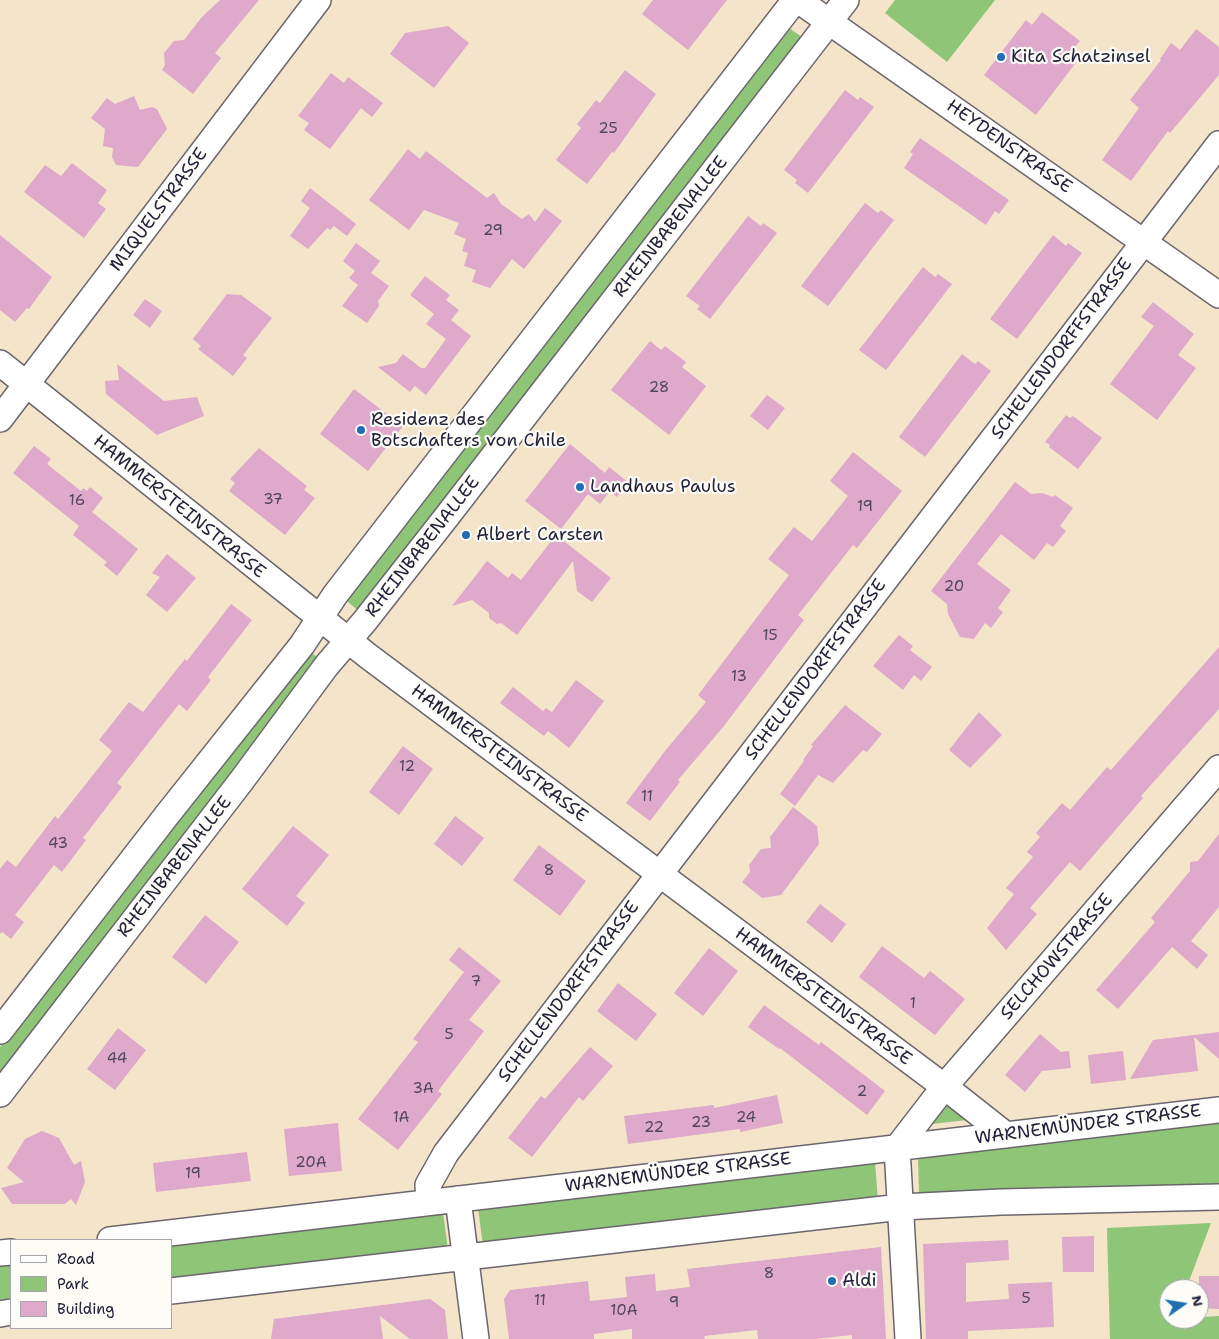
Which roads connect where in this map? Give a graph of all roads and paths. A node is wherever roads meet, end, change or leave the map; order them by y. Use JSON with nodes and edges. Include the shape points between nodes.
{"nodes":[{"id":1,"x":318,"y":0,"type":"edge"},
{"id":2,"x":797,"y":0,"type":"edge"},
{"id":3,"x":846,"y":0,"type":"edge"},
{"id":4,"x":829,"y":22,"type":"junction"},
{"id":5,"x":1219,"y":144,"type":"edge"},
{"id":6,"x":1144,"y":242,"type":"junction"},
{"id":7,"x":1219,"y":295,"type":"edge"},
{"id":8,"x":0,"y":363,"type":"edge"},
{"id":9,"x":26,"y":384,"type":"junction"},
{"id":10,"x":0,"y":419,"type":"edge"},
{"id":11,"x":319,"y":619,"type":"junction"},
{"id":12,"x":348,"y":641,"type":"junction"},
{"id":13,"x":1219,"y":768,"type":"edge"},
{"id":14,"x":659,"y":874,"type":"junction"},
{"id":15,"x":0,"y":1031,"type":"edge"},
{"id":16,"x":944,"y":1087,"type":"junction"},
{"id":17,"x":0,"y":1094,"type":"edge"},
{"id":18,"x":1219,"y":1110,"type":"edge"},
{"id":19,"x":1006,"y":1135,"type":"junction"},
{"id":20,"x":897,"y":1148,"type":"junction"},
{"id":21,"x":1219,"y":1198,"type":"edge"},
{"id":22,"x":458,"y":1199,"type":"junction"},
{"id":23,"x":429,"y":1202,"type":"junction"},
{"id":24,"x":901,"y":1207,"type":"junction"},
{"id":25,"x":118,"y":1239,"type":"edge"},
{"id":26,"x":466,"y":1258,"type":"junction"},
{"id":27,"x":172,"y":1291,"type":"edge"},
{"id":28,"x":476,"y":1339,"type":"edge"},
{"id":29,"x":908,"y":1339,"type":"edge"}],
"edges":[{"from":1,"to":9,"type":"street","name":"MIQUELSTRASSE"},
{"from":2,"to":4,"type":"street","name":"HEYDENSTRASSE"},
{"from":2,"to":11,"type":"street"},
{"from":3,"to":4,"type":"street","name":"RHEINBABENALLEE"},
{"from":4,"to":6,"type":"street","name":"HEYDENSTRASSE"},
{"from":4,"to":12,"type":"street","name":"RHEINBABENALLEE"},
{"from":5,"to":6,"type":"street","name":"SCHELLENDORFFSTRASSE"},
{"from":6,"to":7,"type":"street","name":"HEYDENSTRASSE"},
{"from":6,"to":14,"type":"street","name":"SCHELLENDORFFSTRASSE"},
{"from":8,"to":9,"type":"street","name":"HAMMERSTEINSTRASSE"},
{"from":9,"to":10,"type":"street","name":"MIQUELSTRASSE"},
{"from":9,"to":11,"type":"street","name":"HAMMERSTEINSTRASSE"},
{"from":11,"to":12,"type":"street","name":"HAMMERSTEINSTRASSE"},
{"from":11,"to":15,"type":"street"},
{"from":12,"to":14,"type":"street","name":"HAMMERSTEINSTRASSE"},
{"from":12,"to":17,"type":"street","name":"RHEINBABENALLEE"},
{"from":13,"to":16,"type":"street","name":"SELCHOWSTRASSE"},
{"from":14,"to":16,"type":"street","name":"HAMMERSTEINSTRASSE"},
{"from":14,"to":23,"type":"street","name":"SCHELLENDORFFSTRASSE","via":[[446,1153],[428,1185]]},
{"from":16,"to":19,"type":"street","name":"HAMMERSTEINSTRASSE"},
{"from":16,"to":20,"type":"street","name":"SELCHOWSTRASSE"},
{"from":18,"to":19,"type":"street","name":"WARNEMÜNDER STRASSE"},
{"from":19,"to":20,"type":"street","name":"WARNEMÜNDER STRASSE"},
{"from":20,"to":22,"type":"street","name":"WARNEMÜNDER STRASSE"},
{"from":20,"to":24,"type":"street"},
{"from":21,"to":24,"type":"street"},
{"from":22,"to":23,"type":"street","name":"WARNEMÜNDER STRASSE"},
{"from":22,"to":26,"type":"street"},
{"from":23,"to":25,"type":"street","name":"WARNEMÜNDER STRASSE"},
{"from":24,"to":26,"type":"street"},
{"from":24,"to":29,"type":"street"},
{"from":26,"to":27,"type":"street"},
{"from":26,"to":28,"type":"street"}]}
